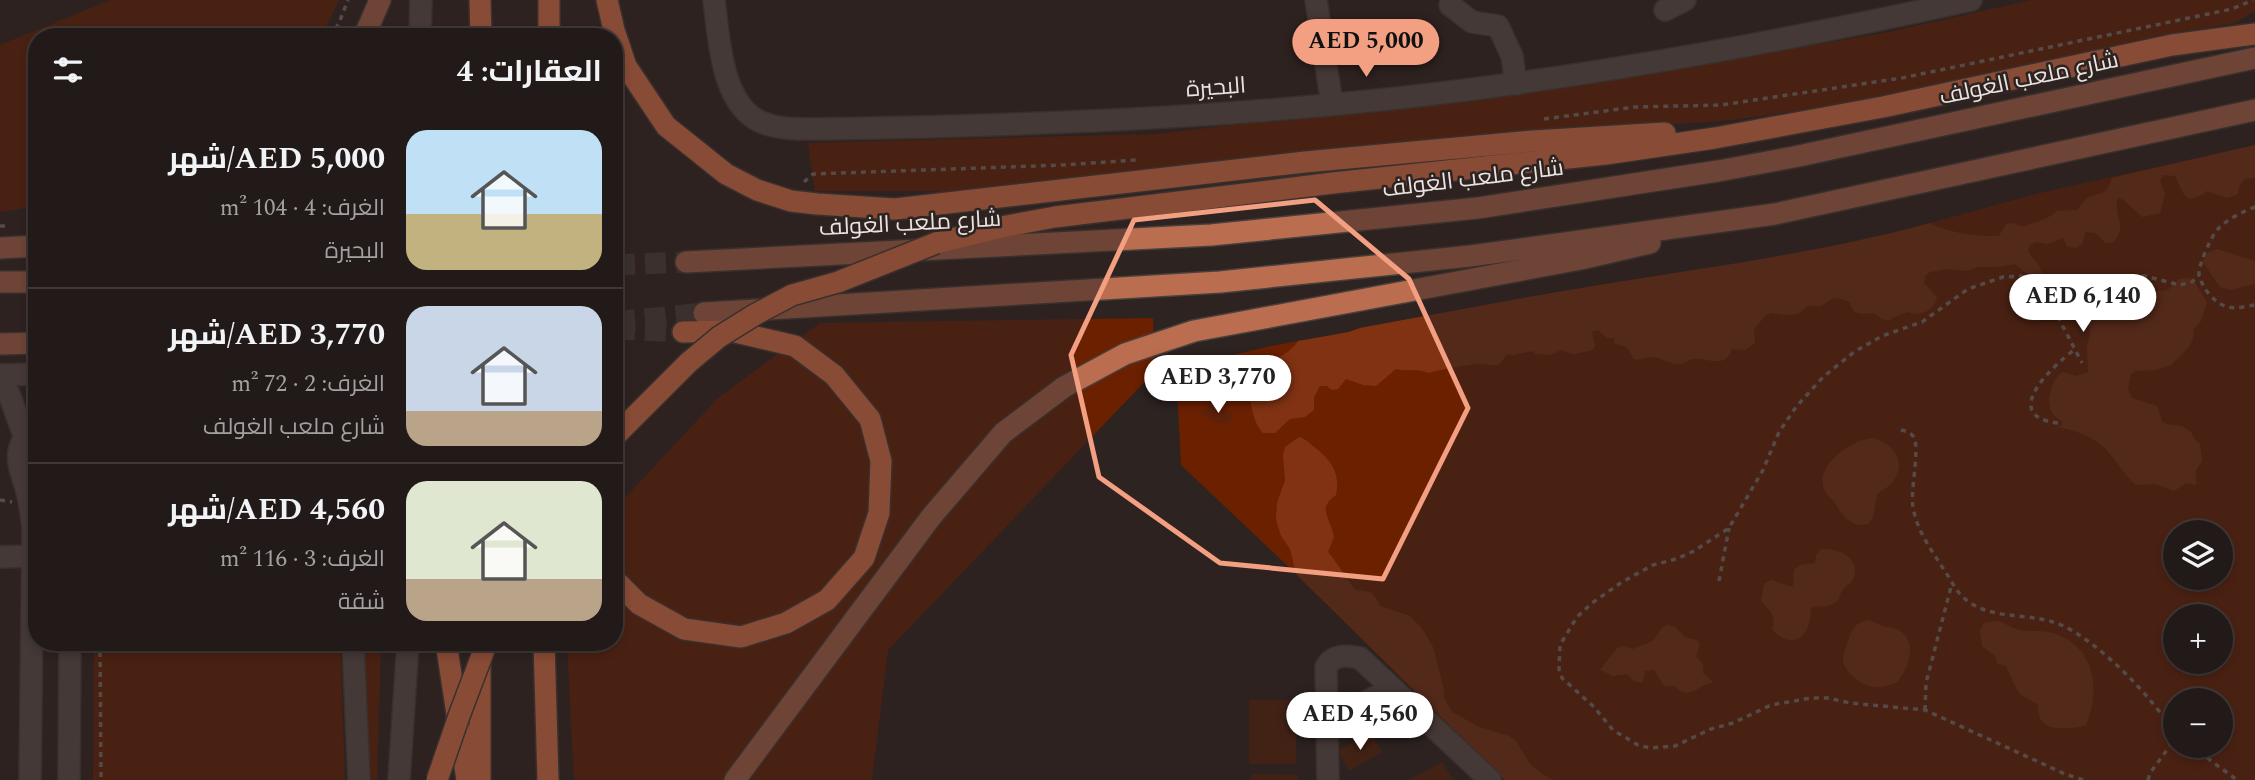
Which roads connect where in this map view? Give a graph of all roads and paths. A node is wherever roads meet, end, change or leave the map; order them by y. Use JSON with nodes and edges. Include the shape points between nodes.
{"nodes":[{"id":1,"x":348,"y":0,"type":"edge"},
{"id":2,"x":380,"y":0,"type":"edge"},
{"id":3,"x":421,"y":0,"type":"edge"},
{"id":4,"x":480,"y":0,"type":"edge"},
{"id":5,"x":549,"y":0,"type":"edge"},
{"id":6,"x":607,"y":0,"type":"edge"},
{"id":7,"x":714,"y":0,"type":"edge"},
{"id":8,"x":1316,"y":0,"type":"edge"},
{"id":9,"x":1685,"y":0,"type":"edge"},
{"id":10,"x":1970,"y":0,"type":"edge"},
{"id":11,"x":1450,"y":5,"type":"dead end"},
{"id":12,"x":1917,"y":6,"type":"edge"},
{"id":13,"x":1665,"y":10,"type":"dead end"},
{"id":14,"x":336,"y":28,"type":"edge"},
{"id":15,"x":368,"y":28,"type":"edge"},
{"id":16,"x":420,"y":28,"type":"edge"},
{"id":17,"x":481,"y":28,"type":"edge"},
{"id":18,"x":549,"y":28,"type":"edge"},
{"id":19,"x":614,"y":28,"type":"edge"},
{"id":20,"x":2255,"y":34,"type":"edge"},
{"id":21,"x":623,"y":57,"type":"edge"},
{"id":22,"x":2255,"y":58,"type":"edge"},
{"id":23,"x":1516,"y":84,"type":"junction"},
{"id":24,"x":1332,"y":104,"type":"junction"},
{"id":25,"x":2255,"y":110,"type":"edge"},
{"id":26,"x":1715,"y":138,"type":"junction"},
{"id":27,"x":2255,"y":207,"type":"edge"},
{"id":28,"x":1775,"y":214,"type":"junction"},
{"id":29,"x":28,"y":246,"type":"edge"},
{"id":30,"x":0,"y":248,"type":"edge"},
{"id":31,"x":686,"y":262,"type":"tunnel mouth"},
{"id":32,"x":2199,"y":275,"type":"junction"},
{"id":33,"x":0,"y":282,"type":"edge"},
{"id":34,"x":28,"y":282,"type":"edge"},
{"id":35,"x":2045,"y":290,"type":"junction"},
{"id":36,"x":2255,"y":305,"type":"edge"},
{"id":37,"x":704,"y":313,"type":"tunnel mouth"},
{"id":38,"x":683,"y":332,"type":"tunnel mouth"},
{"id":39,"x":28,"y":343,"type":"edge"},
{"id":40,"x":0,"y":345,"type":"edge"},
{"id":41,"x":2074,"y":350,"type":"junction"},
{"id":42,"x":2082,"y":363,"type":"dead end"},
{"id":43,"x":28,"y":374,"type":"edge"},
{"id":44,"x":0,"y":376,"type":"edge"},
{"id":45,"x":2058,"y":423,"type":"dead end"},
{"id":46,"x":623,"y":428,"type":"edge"},
{"id":47,"x":28,"y":429,"type":"edge"},
{"id":48,"x":1901,"y":429,"type":"dead end"},
{"id":49,"x":28,"y":439,"type":"edge"},
{"id":50,"x":28,"y":502,"type":"edge"},
{"id":51,"x":1729,"y":528,"type":"junction"},
{"id":52,"x":28,"y":556,"type":"edge"},
{"id":53,"x":0,"y":557,"type":"edge"},
{"id":54,"x":1719,"y":581,"type":"dead end"},
{"id":55,"x":1952,"y":583,"type":"junction"},
{"id":56,"x":623,"y":588,"type":"edge"},
{"id":57,"x":31,"y":651,"type":"edge"},
{"id":58,"x":70,"y":651,"type":"edge"},
{"id":59,"x":100,"y":651,"type":"edge"},
{"id":60,"x":353,"y":651,"type":"edge"},
{"id":61,"x":407,"y":651,"type":"edge"},
{"id":62,"x":447,"y":651,"type":"edge"},
{"id":63,"x":480,"y":651,"type":"edge"},
{"id":64,"x":484,"y":651,"type":"edge"},
{"id":65,"x":544,"y":651,"type":"edge"},
{"id":66,"x":1391,"y":689,"type":"junction"},
{"id":67,"x":1925,"y":710,"type":"junction"},
{"id":68,"x":2163,"y":718,"type":"edge"},
{"id":69,"x":1328,"y":721,"type":"junction"},
{"id":70,"x":2163,"y":754,"type":"edge"},
{"id":71,"x":2207,"y":758,"type":"edge"},
{"id":72,"x":30,"y":780,"type":"edge"},
{"id":73,"x":69,"y":780,"type":"edge"},
{"id":74,"x":101,"y":780,"type":"edge"},
{"id":75,"x":359,"y":780,"type":"edge"},
{"id":76,"x":399,"y":780,"type":"edge"},
{"id":77,"x":437,"y":780,"type":"edge"},
{"id":78,"x":467,"y":780,"type":"edge"},
{"id":79,"x":480,"y":780,"type":"edge"},
{"id":80,"x":548,"y":780,"type":"edge"},
{"id":81,"x":735,"y":780,"type":"edge"},
{"id":82,"x":1328,"y":780,"type":"edge"},
{"id":83,"x":1490,"y":780,"type":"edge"},
{"id":84,"x":2083,"y":780,"type":"edge"},
{"id":85,"x":2148,"y":780,"type":"edge"},
{"id":86,"x":2237,"y":780,"type":"edge"}],
"edges":[{"from":1,"to":14,"type":"path"},
{"from":2,"to":15,"type":"main road"},
{"from":3,"to":16,"type":"street"},
{"from":4,"to":17,"type":"highway"},
{"from":5,"to":18,"type":"highway"},
{"from":6,"to":19,"type":"highway"},
{"from":7,"to":24,"type":"street","name":"البحيرة","via":[[723,60],[738,103],[762,122],[789,128],[1090,121]]},
{"from":8,"to":24,"type":"street"},
{"from":9,"to":13,"type":"street"},
{"from":10,"to":12,"type":"street","name":"البحيرة"},
{"from":11,"to":23,"type":"street","via":[[1472,22],[1498,26],[1512,56]]},
{"from":12,"to":23,"type":"street","name":"البحيرة","via":[[1760,44]]},
{"from":20,"to":26,"type":"highway","via":[[2172,45]]},
{"from":21,"to":26,"type":"highway","via":[[666,126],[726,174],[757,190],[817,204],[895,209],[1292,163],[1533,141],[1687,131]]},
{"from":22,"to":31,"type":"main road","name":"شارع ملعب الغولف","via":[[1794,157],[1478,208],[1211,235]]},
{"from":23,"to":24,"type":"street","name":"البحيرة"},
{"from":25,"to":28,"type":"main road"},
{"from":26,"to":46,"type":"highway","bridge":true,"via":[[1055,217],[936,243],[792,296],[757,314],[689,362]]},
{"from":27,"to":32,"type":"path","via":[[2217,230]]},
{"from":28,"to":37,"type":"main road","via":[[1470,256],[1220,282]]},
{"from":28,"to":81,"type":"main road","via":[[1581,259],[1194,331],[1125,354],[1064,387],[1003,433],[931,517]]},
{"from":29,"to":30,"type":"main road"},
{"from":32,"to":35,"type":"path","via":[[2180,285],[2136,275],[2086,291]]},
{"from":32,"to":36,"type":"path","via":[[2218,303],[2233,308]]},
{"from":33,"to":34,"type":"main road"},
{"from":35,"to":41,"type":"path"},
{"from":35,"to":51,"type":"path","via":[[2021,276],[1978,284],[1922,322],[1854,352],[1796,407]]},
{"from":38,"to":56,"type":"highway","via":[[732,331],[794,346],[834,375],[870,419],[881,461],[879,513],[864,558],[827,600],[786,623],[741,637],[684,629],[639,604]]},
{"from":39,"to":40,"type":"main road"},
{"from":41,"to":42,"type":"path"},
{"from":41,"to":45,"type":"path","via":[[2033,390],[2035,415]]},
{"from":43,"to":44,"type":"street"},
{"from":44,"to":47,"type":"street"},
{"from":48,"to":55,"type":"path","via":[[1915,439],[1913,506],[1921,533]]},
{"from":49,"to":50,"type":"street","via":[[18,453]]},
{"from":51,"to":54,"type":"path"},
{"from":51,"to":67,"type":"path","via":[[1694,551],[1622,582],[1592,603],[1566,633],[1558,657],[1562,678],[1613,730],[1638,746],[1662,748],[1785,702],[1828,698]]},
{"from":52,"to":53,"type":"street"},
{"from":55,"to":67,"type":"path","via":[[1926,683]]},
{"from":55,"to":68,"type":"path","via":[[1968,602],[1990,611],[2045,620],[2072,631],[2128,677]]},
{"from":57,"to":72,"type":"street"},
{"from":58,"to":73,"type":"street"},
{"from":59,"to":74,"type":"path"},
{"from":60,"to":75,"type":"street"},
{"from":61,"to":76,"type":"street"},
{"from":62,"to":78,"type":"highway"},
{"from":63,"to":79,"type":"highway"},
{"from":64,"to":77,"type":"highway","bridge":true},
{"from":65,"to":80,"type":"highway"},
{"from":66,"to":69,"type":"street"},
{"from":66,"to":69,"type":"street","via":[[1360,658],[1332,659],[1326,667]]},
{"from":66,"to":83,"type":"street"},
{"from":67,"to":84,"type":"path"},
{"from":69,"to":82,"type":"street"},
{"from":70,"to":85,"type":"path"},
{"from":71,"to":86,"type":"path"}]}
